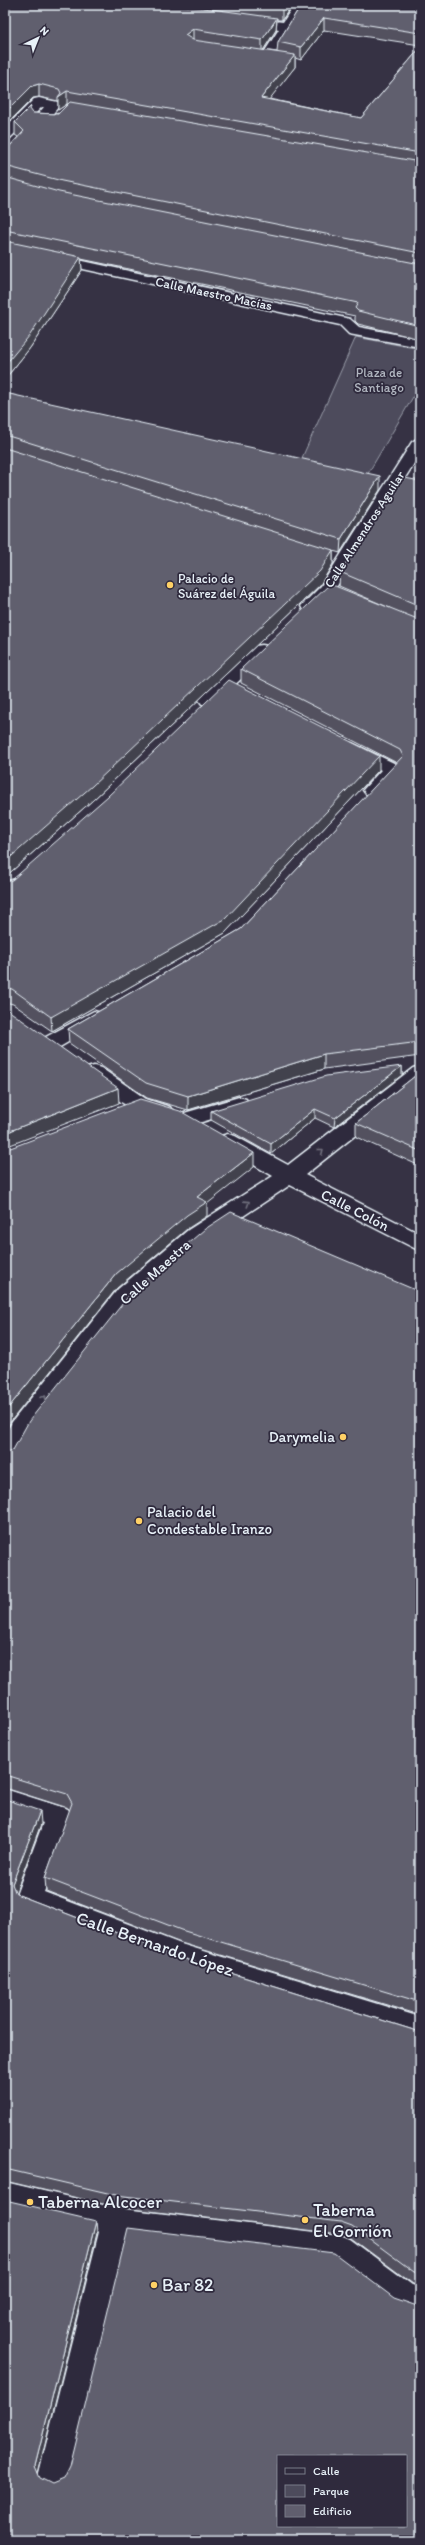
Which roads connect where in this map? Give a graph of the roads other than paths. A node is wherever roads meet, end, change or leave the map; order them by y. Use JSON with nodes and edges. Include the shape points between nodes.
{"nodes":[{"id":1,"x":300,"y":5,"type":"edge"},
{"id":2,"x":234,"y":18,"type":"edge"},
{"id":3,"x":287,"y":26,"type":"junction"},
{"id":4,"x":230,"y":52,"type":"edge"},
{"id":5,"x":267,"y":58,"type":"junction"},
{"id":6,"x":280,"y":60,"type":"edge"},
{"id":7,"x":68,"y":109,"type":"edge"},
{"id":8,"x":5,"y":135,"type":"edge"},
{"id":9,"x":16,"y":144,"type":"edge"},
{"id":10,"x":5,"y":248,"type":"edge"},
{"id":11,"x":420,"y":343,"type":"edge"},
{"id":12,"x":420,"y":442,"type":"edge"},
{"id":13,"x":299,"y":615,"type":"edge"},
{"id":14,"x":276,"y":636,"type":"edge"},
{"id":15,"x":197,"y":711,"type":"edge"},
{"id":16,"x":336,"y":740,"type":"edge"},
{"id":17,"x":360,"y":803,"type":"edge"},
{"id":18,"x":112,"y":1008,"type":"edge"},
{"id":19,"x":34,"y":1030,"type":"edge"},
{"id":20,"x":51,"y":1043,"type":"junction"},
{"id":21,"x":420,"y":1064,"type":"edge"},
{"id":22,"x":398,"y":1067,"type":"edge"},
{"id":23,"x":420,"y":1073,"type":"edge"},
{"id":24,"x":256,"y":1098,"type":"edge"},
{"id":25,"x":139,"y":1104,"type":"junction"},
{"id":26,"x":116,"y":1113,"type":"edge"},
{"id":27,"x":188,"y":1119,"type":"junction"},
{"id":28,"x":290,"y":1175,"type":"junction"},
{"id":29,"x":420,"y":1243,"type":"edge"},
{"id":30,"x":10,"y":1427,"type":"edge"},
{"id":31,"x":5,"y":1456,"type":"edge"},
{"id":32,"x":5,"y":1800,"type":"edge"},
{"id":33,"x":420,"y":2030,"type":"edge"},
{"id":34,"x":5,"y":2196,"type":"edge"},
{"id":35,"x":116,"y":2222,"type":"junction"},
{"id":36,"x":420,"y":2302,"type":"edge"},
{"id":37,"x":54,"y":2477,"type":"dead end"}],
"edges":[{"from":1,"to":3,"type":"street"},
{"from":2,"to":3,"type":"street"},
{"from":3,"to":5,"type":"street"},
{"from":4,"to":5,"type":"street"},
{"from":5,"to":6,"type":"street"},
{"from":7,"to":8,"type":"street","via":[[54,122],[39,121],[52,105],[38,102]]},
{"from":8,"to":9,"type":"street"},
{"from":10,"to":11,"type":"street","name":"Calle Maestro Macías","via":[[346,322],[354,331]]},
{"from":12,"to":13,"type":"street","name":"Calle Almendros Aguilar","via":[[384,484],[336,559],[334,592]]},
{"from":14,"to":15,"type":"street","via":[[233,687]]},
{"from":16,"to":17,"type":"street","via":[[392,769]]},
{"from":18,"to":20,"type":"street"},
{"from":19,"to":20,"type":"street","name":"Calle Colón"},
{"from":20,"to":25,"type":"street","name":"Calle Colón"},
{"from":21,"to":22,"type":"street"},
{"from":28,"to":23,"type":"street","name":"Calle Maestra","one_way":true},
{"from":24,"to":27,"type":"street"},
{"from":25,"to":26,"type":"street"},
{"from":25,"to":27,"type":"street","name":"Calle Colón"},
{"from":27,"to":28,"type":"street","name":"Calle Colón"},
{"from":28,"to":29,"type":"street","name":"Calle Colón"},
{"from":30,"to":28,"type":"street","name":"Calle Maestra","one_way":true,"via":[[126,1295],[196,1236]]},
{"from":30,"to":31,"type":"street","name":"Calle Maestra"},
{"from":32,"to":33,"type":"street","name":"Calle Bernardo López","via":[[59,1817],[28,1898],[180,1956]]},
{"from":34,"to":35,"type":"street"},
{"from":35,"to":36,"type":"street","via":[[340,2249],[405,2298]]},
{"from":35,"to":37,"type":"street"}]}
